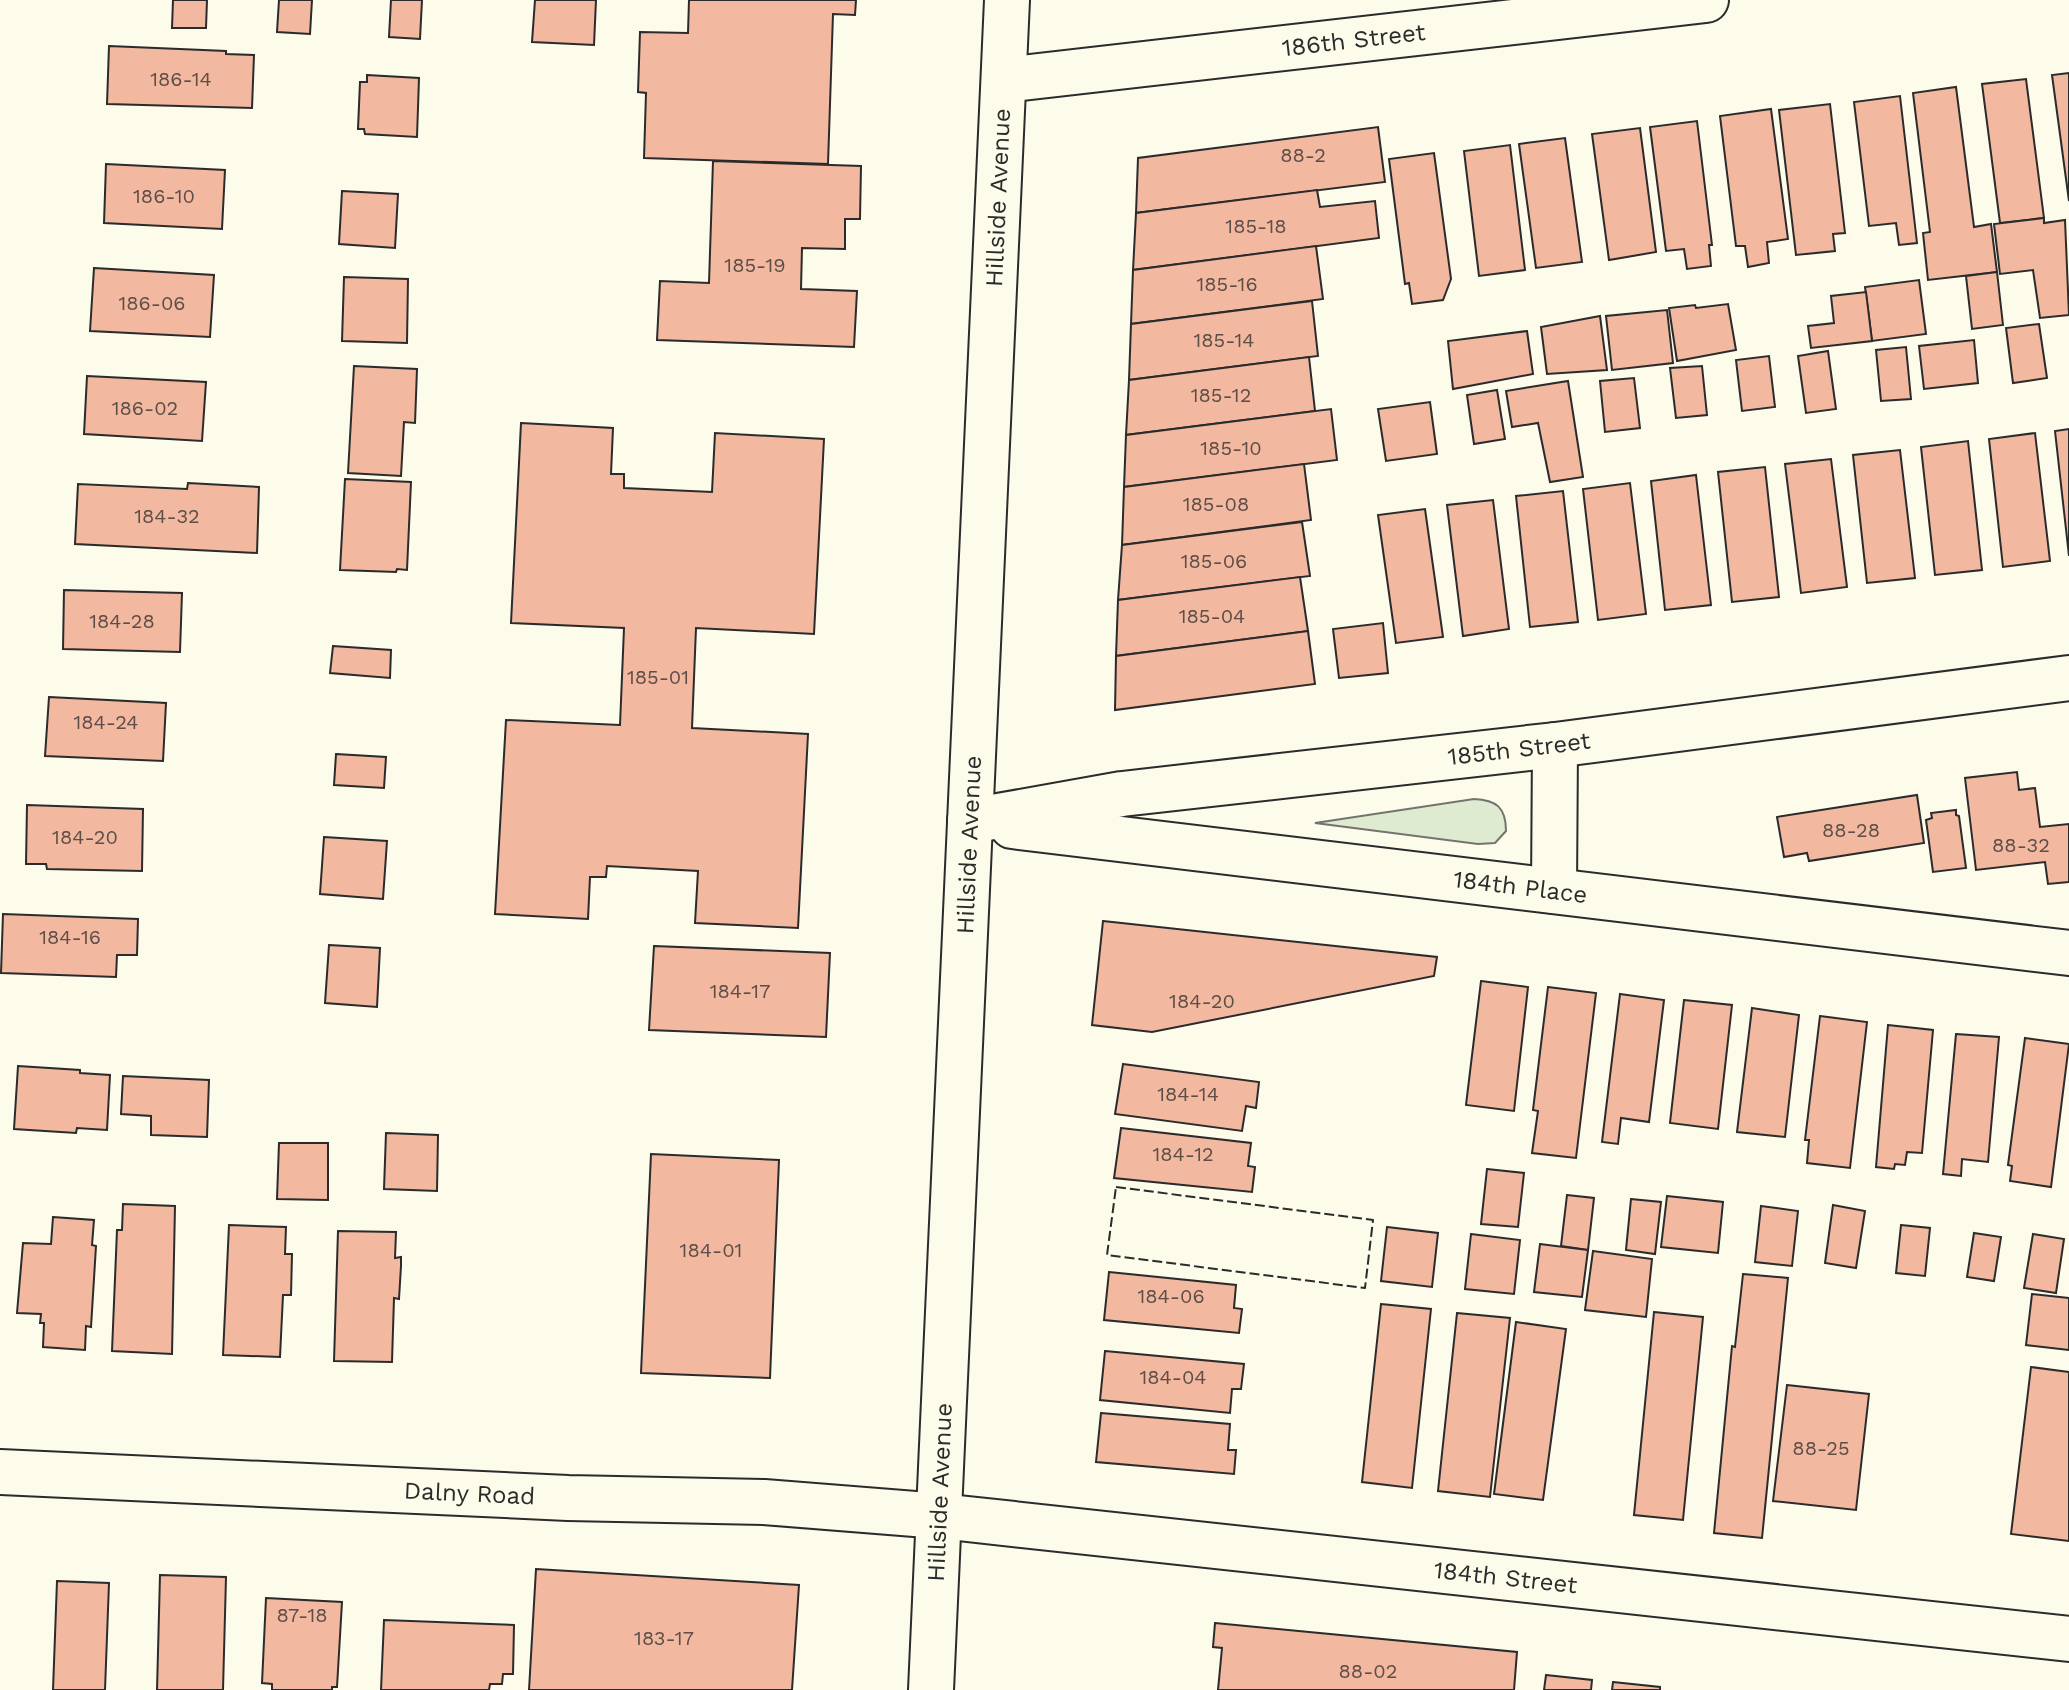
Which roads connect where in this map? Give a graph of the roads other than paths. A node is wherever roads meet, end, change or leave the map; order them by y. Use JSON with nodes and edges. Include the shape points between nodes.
{"nodes":[{"id":1,"x":1007,"y":0,"type":"edge"},
{"id":2,"x":1706,"y":0,"type":"edge"},
{"id":3,"x":1004,"y":80,"type":"junction"},
{"id":4,"x":2069,"y":678,"type":"edge"},
{"id":5,"x":1555,"y":745,"type":"junction"},
{"id":6,"x":970,"y":821,"type":"junction"},
{"id":7,"x":1554,"y":891,"type":"junction"},
{"id":8,"x":2069,"y":953,"type":"edge"},
{"id":9,"x":0,"y":1472,"type":"edge"},
{"id":10,"x":940,"y":1516,"type":"junction"},
{"id":11,"x":2069,"y":1639,"type":"edge"},
{"id":12,"x":931,"y":1690,"type":"edge"}],
"edges":[{"from":1,"to":3,"type":"street","name":"Hillside Avenue"},
{"from":2,"to":3,"type":"street","name":"186th Street"},
{"from":3,"to":6,"type":"street","name":"Hillside Avenue"},
{"from":4,"to":5,"type":"street","name":"185th Street"},
{"from":5,"to":6,"type":"street","name":"185th Street","via":[[1122,794]]},
{"from":5,"to":7,"type":"street"},
{"from":6,"to":7,"type":"street","name":"184th Place"},
{"from":6,"to":10,"type":"street","name":"Hillside Avenue"},
{"from":7,"to":8,"type":"street","name":"184th Place"},
{"from":9,"to":10,"type":"street","name":"Dalny Road","via":[[764,1502]]},
{"from":10,"to":11,"type":"street","name":"184th Street"},
{"from":10,"to":12,"type":"street","name":"Hillside Avenue"}]}
